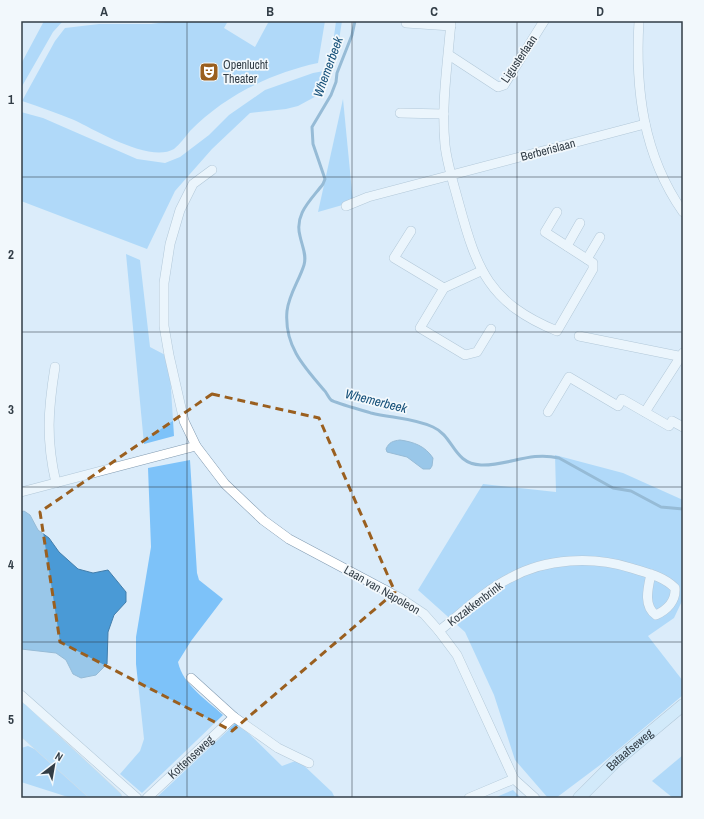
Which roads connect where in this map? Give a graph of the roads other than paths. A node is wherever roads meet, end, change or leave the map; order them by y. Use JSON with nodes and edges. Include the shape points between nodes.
{"nodes":[{"id":1,"x":544,"y":21,"type":"edge"},
{"id":2,"x":639,"y":21,"type":"edge"},
{"id":3,"x":406,"y":23,"type":"dead end"},
{"id":4,"x":451,"y":24,"type":"edge"},
{"id":5,"x":449,"y":55,"type":"junction"},
{"id":6,"x":400,"y":113,"type":"dead end"},
{"id":7,"x":444,"y":114,"type":"junction"},
{"id":8,"x":645,"y":124,"type":"junction"},
{"id":9,"x":212,"y":170,"type":"dead end"},
{"id":10,"x":452,"y":176,"type":"junction"},
{"id":11,"x":346,"y":206,"type":"dead end"},
{"id":12,"x":557,"y":212,"type":"dead end"},
{"id":13,"x":683,"y":212,"type":"edge"},
{"id":14,"x":580,"y":223,"type":"dead end"},
{"id":15,"x":411,"y":231,"type":"dead end"},
{"id":16,"x":600,"y":237,"type":"dead end"},
{"id":17,"x":567,"y":246,"type":"junction"},
{"id":18,"x":587,"y":259,"type":"junction"},
{"id":19,"x":481,"y":271,"type":"junction"},
{"id":20,"x":444,"y":288,"type":"junction"},
{"id":21,"x":491,"y":329,"type":"dead end"},
{"id":22,"x":579,"y":336,"type":"dead end"},
{"id":23,"x":682,"y":355,"type":"edge"},
{"id":24,"x":55,"y":367,"type":"dead end"},
{"id":25,"x":548,"y":412,"type":"dead end"},
{"id":26,"x":645,"y":412,"type":"junction"},
{"id":27,"x":683,"y":427,"type":"edge"},
{"id":28,"x":196,"y":446,"type":"junction"},
{"id":29,"x":56,"y":483,"type":"junction"},
{"id":30,"x":21,"y":492,"type":"edge"},
{"id":31,"x":651,"y":574,"type":"dead end"},
{"id":32,"x":439,"y":631,"type":"junction"},
{"id":33,"x":191,"y":678,"type":"dead end"},
{"id":34,"x":21,"y":696,"type":"edge"},
{"id":35,"x":683,"y":705,"type":"edge"},
{"id":36,"x":28,"y":717,"type":"edge"},
{"id":37,"x":234,"y":717,"type":"junction"},
{"id":38,"x":308,"y":763,"type":"dead end"},
{"id":39,"x":514,"y":779,"type":"junction"},
{"id":40,"x":100,"y":798,"type":"edge"},
{"id":41,"x":115,"y":798,"type":"edge"},
{"id":42,"x":137,"y":798,"type":"edge"},
{"id":43,"x":146,"y":798,"type":"edge"},
{"id":44,"x":469,"y":798,"type":"edge"},
{"id":45,"x":535,"y":798,"type":"edge"},
{"id":46,"x":579,"y":798,"type":"edge"}],
"edges":[{"from":1,"to":5,"type":"street","name":"Ligusterlaan","via":[[504,85],[498,87]]},
{"from":2,"to":8,"type":"street","via":[[637,60],[639,94]]},
{"from":3,"to":4,"type":"street"},
{"from":4,"to":5,"type":"street"},
{"from":5,"to":7,"type":"street"},
{"from":6,"to":7,"type":"street"},
{"from":7,"to":10,"type":"street","via":[[445,146]]},
{"from":8,"to":10,"type":"street","name":"Berberislaan"},
{"from":8,"to":13,"type":"street","via":[[666,183]]},
{"from":9,"to":28,"type":"street","name":"Laan van Napoleon","via":[[193,184],[182,205],[170,244],[164,283],[164,326],[169,355],[184,421]]},
{"from":10,"to":11,"type":"street","name":"Berberislaan","via":[[368,197]]},
{"from":10,"to":19,"type":"street"},
{"from":12,"to":17,"type":"street","via":[[545,232]]},
{"from":14,"to":17,"type":"street"},
{"from":15,"to":20,"type":"street","via":[[394,258]]},
{"from":16,"to":18,"type":"street"},
{"from":17,"to":18,"type":"street"},
{"from":18,"to":19,"type":"street","via":[[593,263],[593,269],[557,331],[538,323],[508,303]]},
{"from":19,"to":20,"type":"street"},
{"from":20,"to":21,"type":"street","via":[[420,328],[464,355],[477,352]]},
{"from":22,"to":23,"type":"street"},
{"from":23,"to":26,"type":"street"},
{"from":24,"to":29,"type":"street","via":[[48,412],[50,459]]},
{"from":25,"to":26,"type":"street","via":[[569,378],[618,406],[622,399]]},
{"from":26,"to":27,"type":"street","via":[[669,426],[672,421]]},
{"from":28,"to":29,"type":"street"},
{"from":28,"to":32,"type":"street","name":"Laan van Napoleon","via":[[225,484],[263,520],[289,539],[400,598],[424,614]]},
{"from":29,"to":30,"type":"street"},
{"from":31,"to":32,"type":"street","name":"Kozakkenbrink","via":[[619,564],[597,561],[533,567],[488,591]]},
{"from":32,"to":39,"type":"street","name":"Laan van Napoleon","via":[[462,666]]},
{"from":33,"to":37,"type":"street"},
{"from":34,"to":36,"type":"street"},
{"from":35,"to":46,"type":"main road","name":"Bataafseweg","via":[[616,761]]},
{"from":36,"to":40,"type":"main road"},
{"from":36,"to":41,"type":"main road"},
{"from":36,"to":42,"type":"street"},
{"from":37,"to":38,"type":"street","via":[[278,748]]},
{"from":37,"to":43,"type":"street","name":"Kottenseweg"},
{"from":39,"to":44,"type":"street"},
{"from":39,"to":45,"type":"street","name":"Laan van Napoleon"}]}
